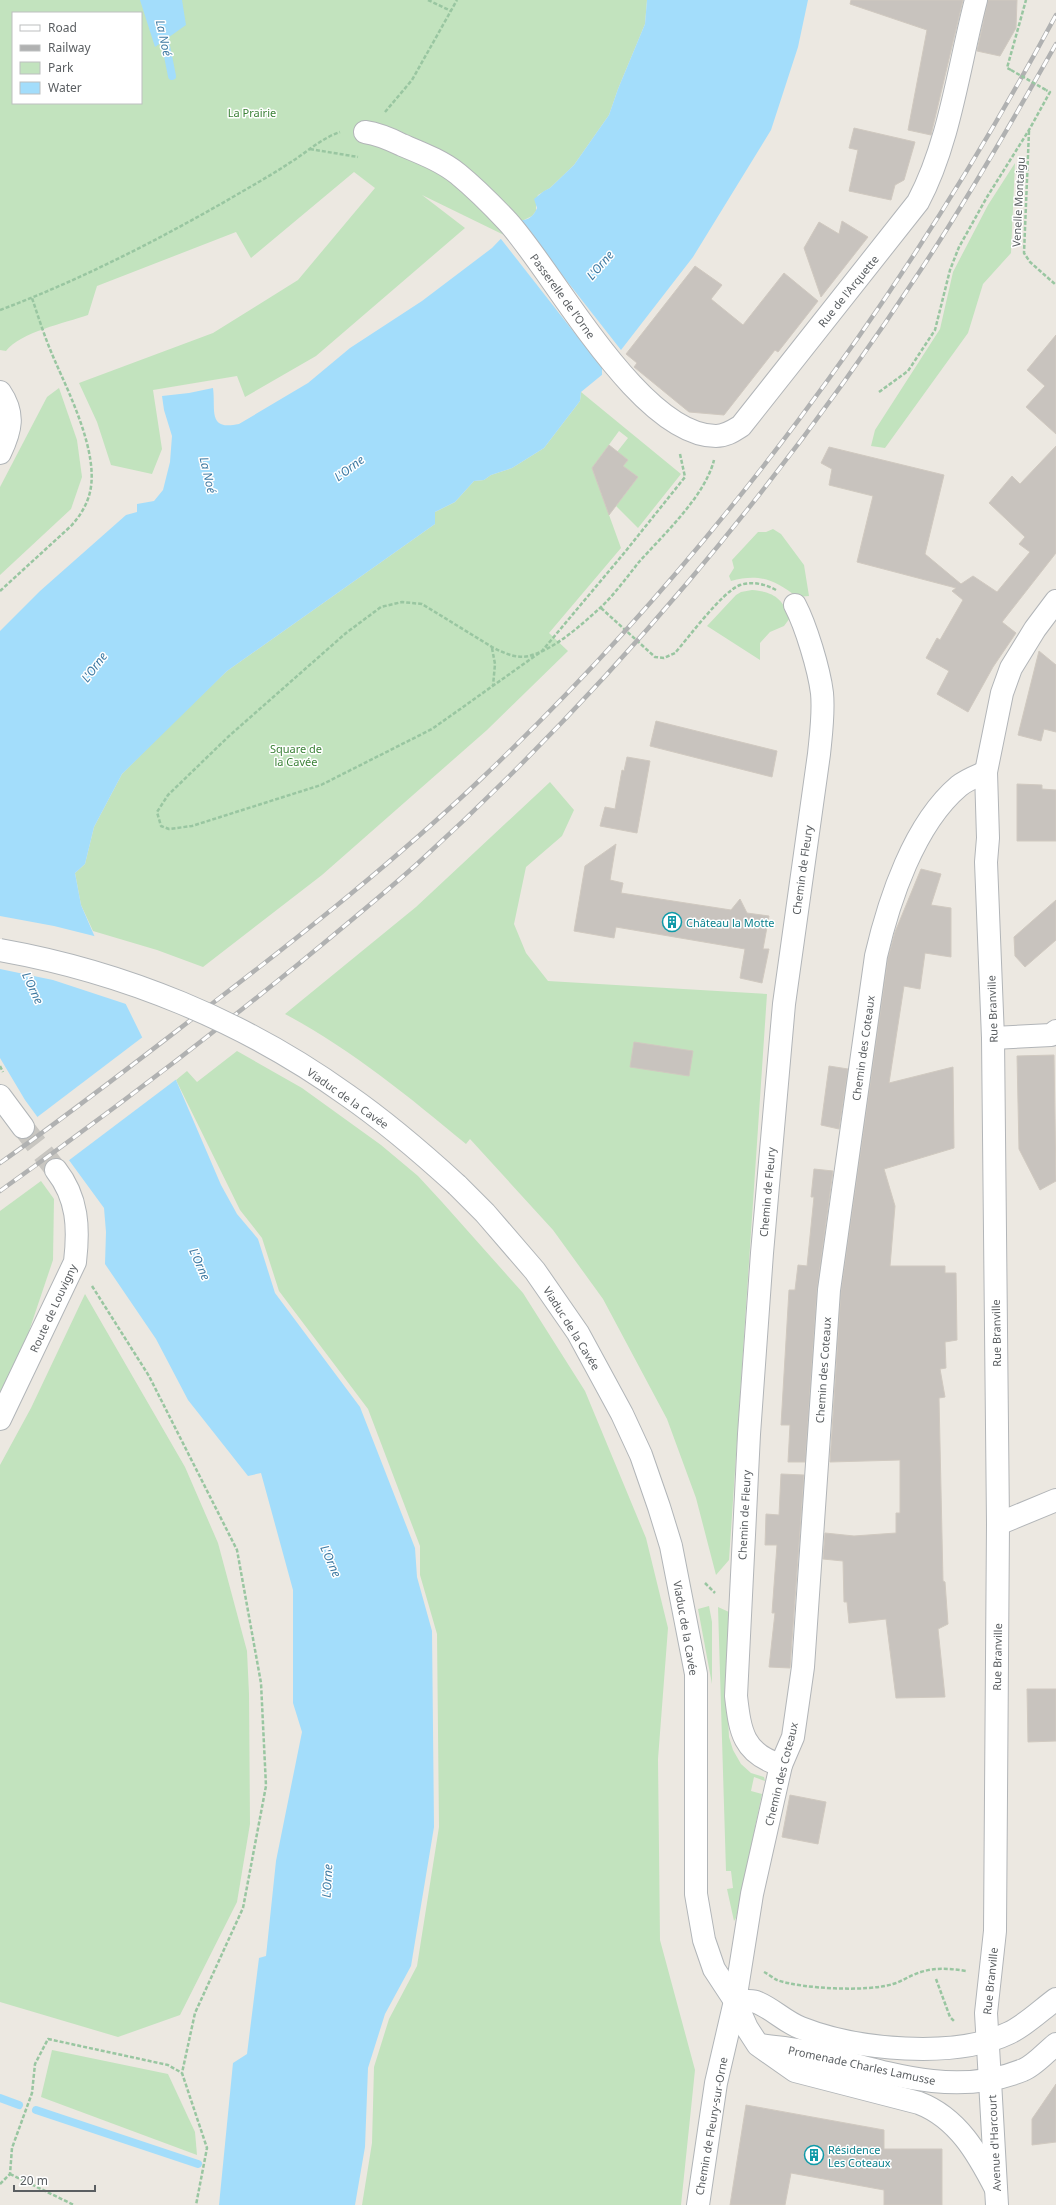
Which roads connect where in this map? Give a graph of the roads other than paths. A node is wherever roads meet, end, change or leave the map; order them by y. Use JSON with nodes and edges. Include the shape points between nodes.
{"nodes":[{"id":1,"x":976,"y":0,"type":"edge"},
{"id":2,"x":355,"y":131,"type":"road end"},
{"id":3,"x":615,"y":367,"type":"joint"},
{"id":4,"x":0,"y":392,"type":"edge"},
{"id":5,"x":0,"y":453,"type":"edge"},
{"id":6,"x":1056,"y":601,"type":"edge"},
{"id":7,"x":795,"y":604,"type":"road end"},
{"id":8,"x":986,"y":772,"type":"junction"},
{"id":9,"x":0,"y":950,"type":"edge"},
{"id":10,"x":1056,"y":1031,"type":"edge"},
{"id":11,"x":993,"y":1038,"type":"junction"},
{"id":12,"x":0,"y":1096,"type":"edge"},
{"id":13,"x":23,"y":1127,"type":"tunnel mouth"},
{"id":14,"x":56,"y":1170,"type":"tunnel mouth"},
{"id":15,"x":0,"y":1419,"type":"edge"},
{"id":16,"x":1056,"y":1500,"type":"edge"},
{"id":17,"x":998,"y":1524,"type":"junction"},
{"id":18,"x":781,"y":1765,"type":"junction"},
{"id":19,"x":1056,"y":1999,"type":"edge"},
{"id":20,"x":735,"y":2001,"type":"junction"},
{"id":21,"x":988,"y":2042,"type":"junction"},
{"id":22,"x":1056,"y":2044,"type":"edge"},
{"id":23,"x":758,"y":2045,"type":"junction"},
{"id":24,"x":990,"y":2081,"type":"junction"},
{"id":25,"x":997,"y":2197,"type":"edge"},
{"id":26,"x":698,"y":2205,"type":"edge"}],
"edges":[{"from":1,"to":3,"type":"street","name":"Rue de l'Arquette","via":[[938,157],[918,202],[741,426],[730,433],[717,436],[699,433],[660,412]]},
{"from":2,"to":3,"type":"street","name":"Passerelle de l’Orne","via":[[377,133],[434,159],[458,174],[511,225]]},
{"from":4,"to":5,"type":"street","via":[[10,406],[9,434]]},
{"from":6,"to":8,"type":"street","name":"Rue Branville","via":[[1011,668],[1002,693]]},
{"from":7,"to":18,"type":"street","name":"Chemin de Fleury","via":[[801,616],[822,692],[822,716],[783,1012],[749,1434],[736,1696],[739,1726],[747,1743],[762,1757]]},
{"from":8,"to":11,"type":"street","name":"Rue Branville","via":[[986,862]]},
{"from":8,"to":18,"type":"street","name":"Chemin des Coteaux","via":[[960,785],[940,806],[917,841],[886,912],[876,956],[829,1290],[803,1667],[793,1737]]},
{"from":9,"to":20,"type":"street","name":"Viaduc de la Cavée","bridge":true,"via":[[107,976],[174,1000],[235,1028],[294,1060],[348,1095],[408,1141],[485,1213],[535,1270],[578,1333],[622,1414],[660,1507],[671,1546],[696,1674],[696,1894],[704,1940],[714,1969]]},
{"from":10,"to":11,"type":"street","via":[[1051,1035]]},
{"from":11,"to":17,"type":"street","name":"Rue Branville"},
{"from":12,"to":13,"type":"street"},
{"from":14,"to":15,"type":"street","name":"Route de Louvigny","via":[[76,1209],[75,1262]]},
{"from":16,"to":17,"type":"street"},
{"from":17,"to":21,"type":"street","name":"Rue Branville","via":[[995,1931],[986,2014]]},
{"from":18,"to":20,"type":"street","name":"Chemin des Coteaux","via":[[752,1894]]},
{"from":19,"to":21,"type":"street","name":"Promenade Charles Lamusse","via":[[1010,2033]]},
{"from":20,"to":21,"type":"street","name":"Promenade Charles Lamusse","via":[[756,2002],[800,2028],[866,2044],[934,2049]]},
{"from":20,"to":23,"type":"street","name":"Promenade Charles Lamusse"},
{"from":20,"to":26,"type":"street","name":"Chemin de Fleury-sur-Orne","via":[[716,2084]]},
{"from":21,"to":24,"type":"street","name":"Rue Branville"},
{"from":22,"to":24,"type":"street","name":"Promenade Charles Lamusse","via":[[1024,2070]]},
{"from":23,"to":24,"type":"street","name":"Promenade Charles Lamusse","via":[[802,2050],[851,2065],[920,2080],[954,2084]]},
{"from":23,"to":25,"type":"street","name":"Promenade Charles Lamusse","via":[[795,2071],[918,2104],[940,2114],[960,2131],[980,2157]]},
{"from":24,"to":25,"type":"street","name":"Avenue d'Harcourt"}]}
